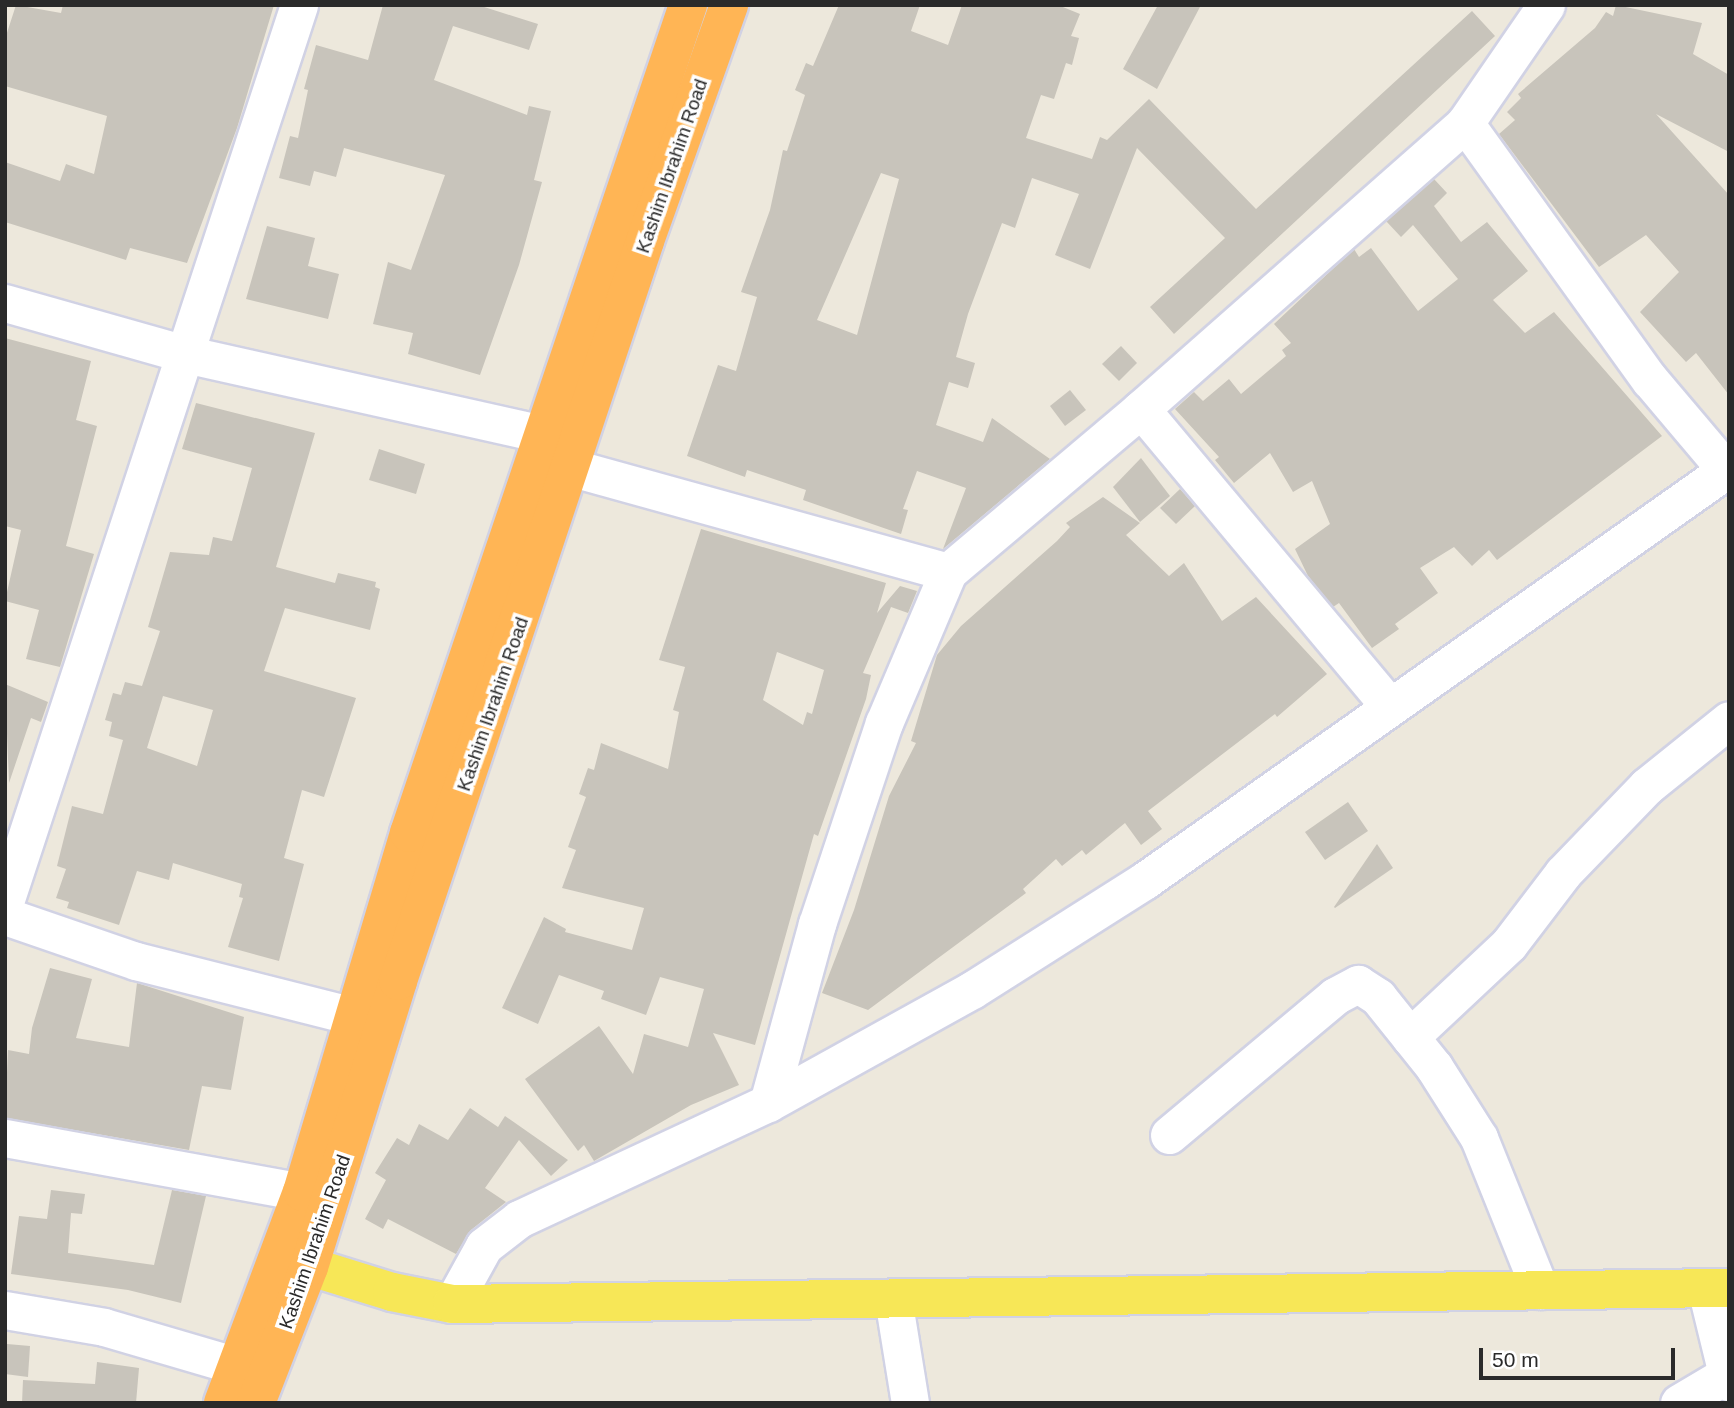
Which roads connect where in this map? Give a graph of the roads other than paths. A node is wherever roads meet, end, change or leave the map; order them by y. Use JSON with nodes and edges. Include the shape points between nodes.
{"nodes":[{"id":1,"x":299,"y":5,"type":"edge"},
{"id":2,"x":688,"y":5,"type":"edge"},
{"id":3,"x":729,"y":5,"type":"edge"},
{"id":4,"x":1546,"y":5,"type":"edge"},
{"id":5,"x":1465,"y":123,"type":"junction"},
{"id":6,"x":5,"y":303,"type":"edge"},
{"id":7,"x":185,"y":355,"type":"junction"},
{"id":8,"x":1141,"y":409,"type":"junction"},
{"id":9,"x":545,"y":435,"type":"junction"},
{"id":10,"x":573,"y":468,"type":"junction"},
{"id":11,"x":1727,"y":469,"type":"edge"},
{"id":12,"x":948,"y":572,"type":"junction"},
{"id":13,"x":1389,"y":706,"type":"junction"},
{"id":14,"x":1729,"y":720,"type":"edge"},
{"id":15,"x":5,"y":902,"type":"edge"},
{"id":16,"x":5,"y":916,"type":"edge"},
{"id":17,"x":354,"y":1016,"type":"junction"},
{"id":18,"x":1410,"y":1037,"type":"junction"},
{"id":19,"x":768,"y":1103,"type":"junction"},
{"id":20,"x":1169,"y":1135,"type":"dead end"},
{"id":21,"x":5,"y":1138,"type":"edge"},
{"id":22,"x":302,"y":1192,"type":"junction"},
{"id":23,"x":294,"y":1262,"type":"junction"},
{"id":24,"x":1718,"y":1288,"type":"edge"},
{"id":25,"x":1540,"y":1290,"type":"junction"},
{"id":26,"x":893,"y":1298,"type":"junction"},
{"id":27,"x":452,"y":1304,"type":"junction"},
{"id":28,"x":5,"y":1311,"type":"edge"},
{"id":29,"x":1727,"y":1379,"type":"edge"},
{"id":30,"x":253,"y":1380,"type":"edge"},
{"id":31,"x":223,"y":1403,"type":"edge"},
{"id":32,"x":910,"y":1403,"type":"edge"},
{"id":33,"x":1679,"y":1403,"type":"edge"}],
"edges":[{"from":1,"to":7,"type":"street"},
{"from":2,"to":9,"type":"highway","name":"Kashim Ibrahim Road"},
{"from":3,"to":10,"type":"highway","name":"Kashim Ibrahim Road","via":[[645,241]]},
{"from":4,"to":5,"type":"street"},
{"from":5,"to":8,"type":"street"},
{"from":5,"to":11,"type":"street","via":[[1650,380]]},
{"from":6,"to":7,"type":"street"},
{"from":7,"to":9,"type":"street"},
{"from":7,"to":15,"type":"street"},
{"from":8,"to":12,"type":"street"},
{"from":8,"to":13,"type":"street"},
{"from":9,"to":17,"type":"highway","name":"Kashim Ibrahim Road","via":[[409,833]]},
{"from":10,"to":12,"type":"street"},
{"from":10,"to":23,"type":"highway","name":"Kashim Ibrahim Road","via":[[398,981]]},
{"from":11,"to":13,"type":"street"},
{"from":12,"to":19,"type":"street","via":[[884,723],[817,924]]},
{"from":13,"to":19,"type":"street","via":[[1144,881],[972,990]]},
{"from":14,"to":18,"type":"street","via":[[1647,786],[1563,873],[1509,944]]},
{"from":16,"to":17,"type":"street","via":[[136,961]]},
{"from":17,"to":22,"type":"highway","name":"Kashim Ibrahim Road"},
{"from":18,"to":20,"type":"street","via":[[1378,997],[1359,984],[1335,996]]},
{"from":18,"to":25,"type":"street","via":[[1479,1138]]},
{"from":19,"to":27,"type":"street","via":[[519,1219],[484,1246]]},
{"from":21,"to":22,"type":"street"},
{"from":22,"to":23,"type":"highway","name":"Kashim Ibrahim Road"},
{"from":23,"to":27,"type":"main road","via":[[392,1292]]},
{"from":23,"to":30,"type":"highway","name":"Kashim Ibrahim Road"},
{"from":24,"to":25,"type":"main road"},
{"from":24,"to":29,"type":"street"},
{"from":25,"to":26,"type":"main road"},
{"from":26,"to":27,"type":"main road"},
{"from":26,"to":32,"type":"street"},
{"from":28,"to":30,"type":"street","via":[[104,1327]]},
{"from":29,"to":33,"type":"street"},
{"from":30,"to":31,"type":"highway","name":"Kashim Ibrahim Road"}]}
